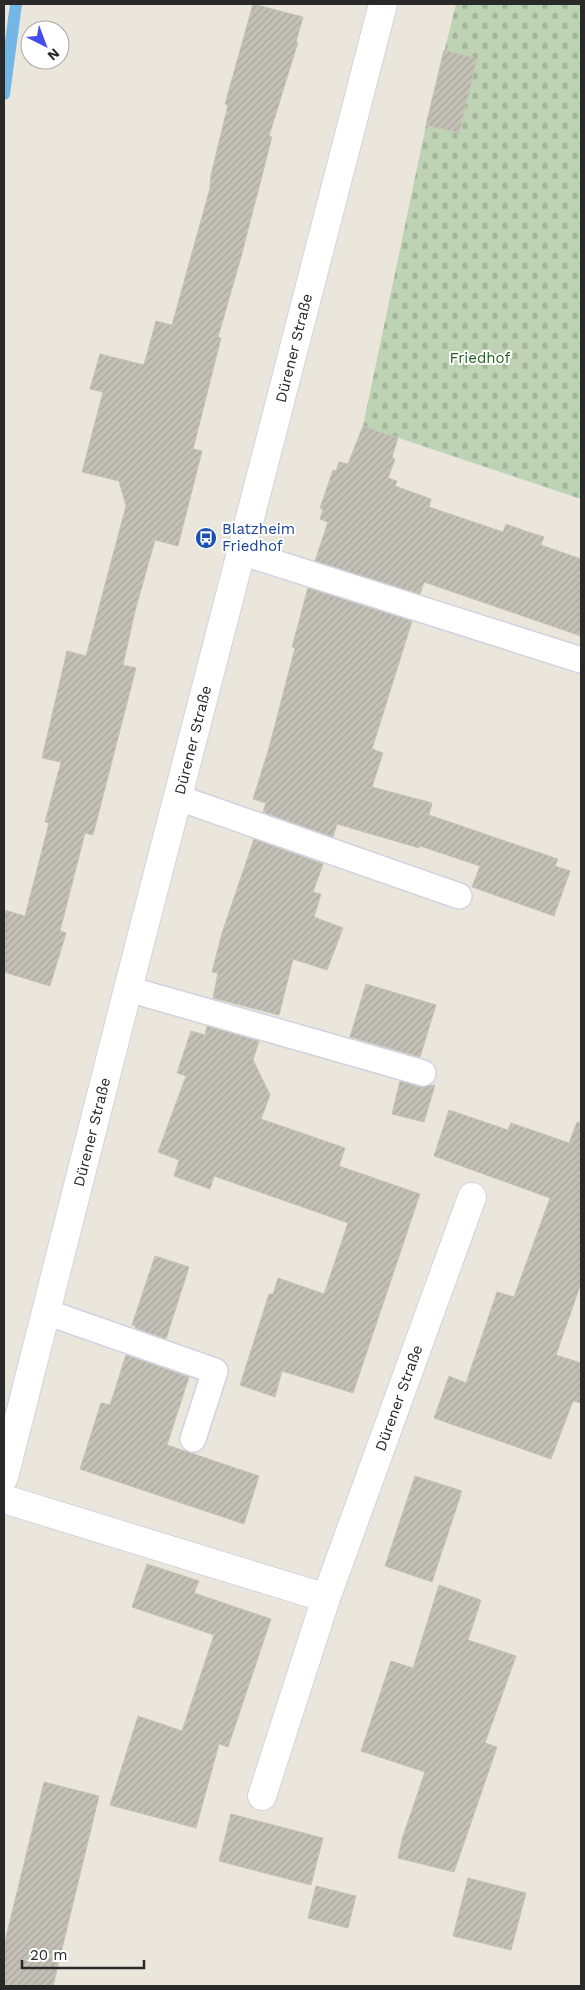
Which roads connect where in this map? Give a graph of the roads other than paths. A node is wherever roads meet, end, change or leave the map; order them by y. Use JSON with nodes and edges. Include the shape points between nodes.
{"nodes":[{"id":1,"x":383,"y":4,"type":"edge"},
{"id":2,"x":241,"y":552,"type":"junction"},
{"id":3,"x":581,"y":660,"type":"edge"},
{"id":4,"x":178,"y":798,"type":"junction"},
{"id":5,"x":459,"y":896,"type":"dead end"},
{"id":6,"x":128,"y":989,"type":"junction"},
{"id":7,"x":423,"y":1073,"type":"dead end"},
{"id":8,"x":472,"y":1198,"type":"dead end"},
{"id":9,"x":46,"y":1312,"type":"junction"},
{"id":10,"x":193,"y":1438,"type":"dead end"},
{"id":11,"x":4,"y":1476,"type":"edge"},
{"id":12,"x":4,"y":1499,"type":"edge"},
{"id":13,"x":326,"y":1598,"type":"junction"},
{"id":14,"x":262,"y":1796,"type":"dead end"}],
"edges":[{"from":1,"to":2,"type":"street","name":"Dürener Straße"},
{"from":2,"to":3,"type":"lane"},
{"from":2,"to":4,"type":"street","name":"Dürener Straße"},
{"from":4,"to":5,"type":"lane"},
{"from":4,"to":6,"type":"street","name":"Dürener Straße"},
{"from":6,"to":7,"type":"lane"},
{"from":6,"to":9,"type":"street","name":"Dürener Straße"},
{"from":8,"to":13,"type":"street","name":"Dürener Straße"},
{"from":9,"to":10,"type":"lane","via":[[215,1371]]},
{"from":9,"to":11,"type":"street","name":"Dürener Straße"},
{"from":12,"to":13,"type":"street"},
{"from":13,"to":14,"type":"street","name":"Dürener Straße"}]}
